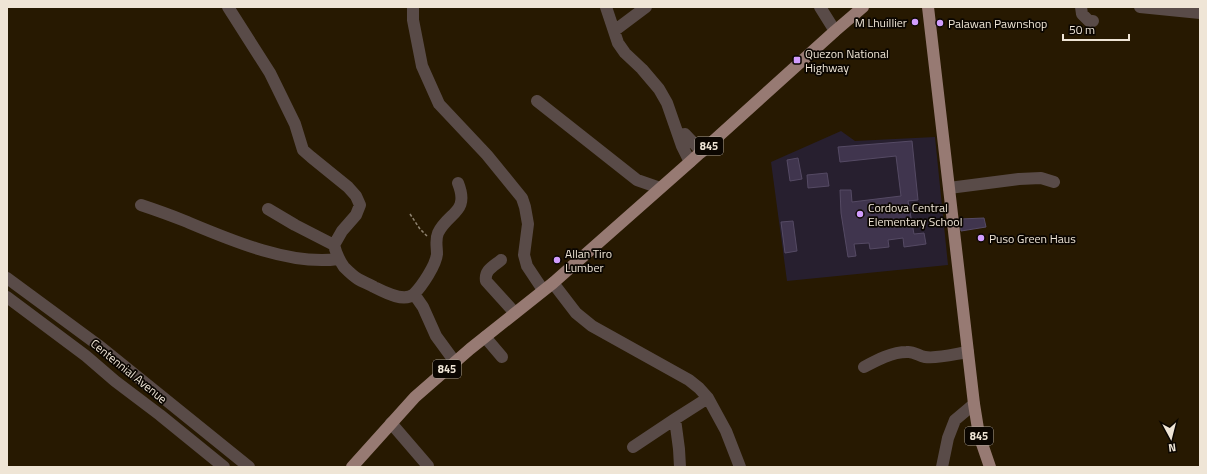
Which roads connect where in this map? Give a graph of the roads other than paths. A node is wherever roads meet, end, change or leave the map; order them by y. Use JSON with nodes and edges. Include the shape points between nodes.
{"nodes":[{"id":1,"x":228,"y":7,"type":"edge"},
{"id":2,"x":413,"y":7,"type":"edge"},
{"id":3,"x":606,"y":7,"type":"edge"},
{"id":4,"x":646,"y":7,"type":"edge"},
{"id":5,"x":820,"y":7,"type":"edge"},
{"id":6,"x":863,"y":7,"type":"edge"},
{"id":7,"x":928,"y":7,"type":"edge"},
{"id":8,"x":1081,"y":7,"type":"edge"},
{"id":9,"x":1140,"y":7,"type":"edge"},
{"id":10,"x":1200,"y":13,"type":"edge"},
{"id":11,"x":1093,"y":21,"type":"dead end"},
{"id":12,"x":614,"y":31,"type":"junction"},
{"id":13,"x":835,"y":31,"type":"junction"},
{"id":14,"x":537,"y":101,"type":"dead end"},
{"id":15,"x":679,"y":136,"type":"junction"},
{"id":16,"x":702,"y":152,"type":"junction"},
{"id":17,"x":690,"y":162,"type":"junction"},
{"id":18,"x":1054,"y":182,"type":"dead end"},
{"id":19,"x":458,"y":183,"type":"dead end"},
{"id":20,"x":660,"y":188,"type":"junction"},
{"id":21,"x":949,"y":188,"type":"junction"},
{"id":22,"x":141,"y":204,"type":"dead end"},
{"id":23,"x":268,"y":209,"type":"dead end"},
{"id":24,"x":334,"y":245,"type":"junction"},
{"id":25,"x":338,"y":259,"type":"junction"},
{"id":26,"x":501,"y":260,"type":"dead end"},
{"id":27,"x":7,"y":278,"type":"edge"},
{"id":28,"x":548,"y":286,"type":"junction"},
{"id":29,"x":414,"y":294,"type":"junction"},
{"id":30,"x":7,"y":297,"type":"edge"},
{"id":31,"x":515,"y":313,"type":"junction"},
{"id":32,"x":485,"y":337,"type":"junction"},
{"id":33,"x":98,"y":345,"type":"junction"},
{"id":34,"x":968,"y":352,"type":"junction"},
{"id":35,"x":86,"y":356,"type":"junction"},
{"id":36,"x":502,"y":357,"type":"dead end"},
{"id":37,"x":455,"y":362,"type":"junction"},
{"id":38,"x":864,"y":367,"type":"dead end"},
{"id":39,"x":708,"y":398,"type":"junction"},
{"id":40,"x":974,"y":404,"type":"junction"},
{"id":41,"x":675,"y":419,"type":"junction"},
{"id":42,"x":391,"y":423,"type":"junction"},
{"id":43,"x":633,"y":448,"type":"dead end"},
{"id":44,"x":428,"y":466,"type":"edge"},
{"id":45,"x":224,"y":467,"type":"edge"},
{"id":46,"x":249,"y":467,"type":"edge"},
{"id":47,"x":352,"y":467,"type":"edge"},
{"id":48,"x":680,"y":467,"type":"edge"},
{"id":49,"x":740,"y":467,"type":"edge"},
{"id":50,"x":942,"y":467,"type":"edge"},
{"id":51,"x":990,"y":467,"type":"edge"}],
"edges":[{"from":1,"to":24,"type":"street","via":[[270,73],[295,124],[303,150],[356,196],[360,205],[356,215]]},
{"from":2,"to":28,"type":"street","via":[[422,66],[439,104],[487,155],[522,198],[528,224],[524,255],[527,266]]},
{"from":3,"to":12,"type":"street"},
{"from":4,"to":12,"type":"street"},
{"from":5,"to":13,"type":"street"},
{"from":6,"to":13,"type":"main road","number":"845"},
{"from":7,"to":21,"type":"main road","number":"845"},
{"from":8,"to":11,"type":"street","via":[[1082,14],[1089,21]]},
{"from":9,"to":10,"type":"street"},
{"from":12,"to":15,"type":"street","via":[[624,53],[642,69],[659,90],[667,103]]},
{"from":13,"to":16,"type":"main road","number":"845"},
{"from":14,"to":20,"type":"street","via":[[637,180]]},
{"from":15,"to":16,"type":"street","via":[[685,134]]},
{"from":15,"to":17,"type":"street"},
{"from":16,"to":17,"type":"main road","number":"845"},
{"from":17,"to":20,"type":"main road","number":"845"},
{"from":18,"to":21,"type":"street","via":[[1041,178],[1020,179]]},
{"from":19,"to":29,"type":"street","via":[[462,201],[439,231],[436,239],[437,254],[431,270]]},
{"from":20,"to":28,"type":"main road","number":"845"},
{"from":21,"to":34,"type":"main road","number":"845"},
{"from":22,"to":25,"type":"street","via":[[249,246],[290,257]]},
{"from":23,"to":24,"type":"street"},
{"from":24,"to":25,"type":"street"},
{"from":25,"to":29,"type":"street","via":[[357,279],[387,294],[399,297]]},
{"from":26,"to":31,"type":"street","via":[[487,271],[486,281]]},
{"from":27,"to":33,"type":"street","name":"Centennial Avenue"},
{"from":28,"to":31,"type":"main road","number":"845"},
{"from":28,"to":39,"type":"street","via":[[592,326],[689,380]]},
{"from":29,"to":37,"type":"street","via":[[436,336]]},
{"from":30,"to":35,"type":"street","name":"Centennial Avenue"},
{"from":31,"to":32,"type":"main road","number":"845"},
{"from":32,"to":36,"type":"street"},
{"from":32,"to":37,"type":"main road","number":"845"},
{"from":33,"to":35,"type":"street"},
{"from":33,"to":46,"type":"street","name":"Centennial Avenue"},
{"from":34,"to":38,"type":"street","via":[[932,357],[908,351],[901,352]]},
{"from":34,"to":40,"type":"main road","number":"845"},
{"from":35,"to":45,"type":"street","name":"Centennial Avenue"},
{"from":37,"to":42,"type":"main road","number":"845","via":[[415,397]]},
{"from":39,"to":41,"type":"street"},
{"from":39,"to":49,"type":"street","via":[[726,431]]},
{"from":40,"to":50,"type":"street","via":[[955,420]]},
{"from":40,"to":51,"type":"main road","number":"845","via":[[979,435]]},
{"from":41,"to":43,"type":"street"},
{"from":41,"to":48,"type":"street"},
{"from":42,"to":44,"type":"street"},
{"from":42,"to":47,"type":"main road","number":"845"}]}
